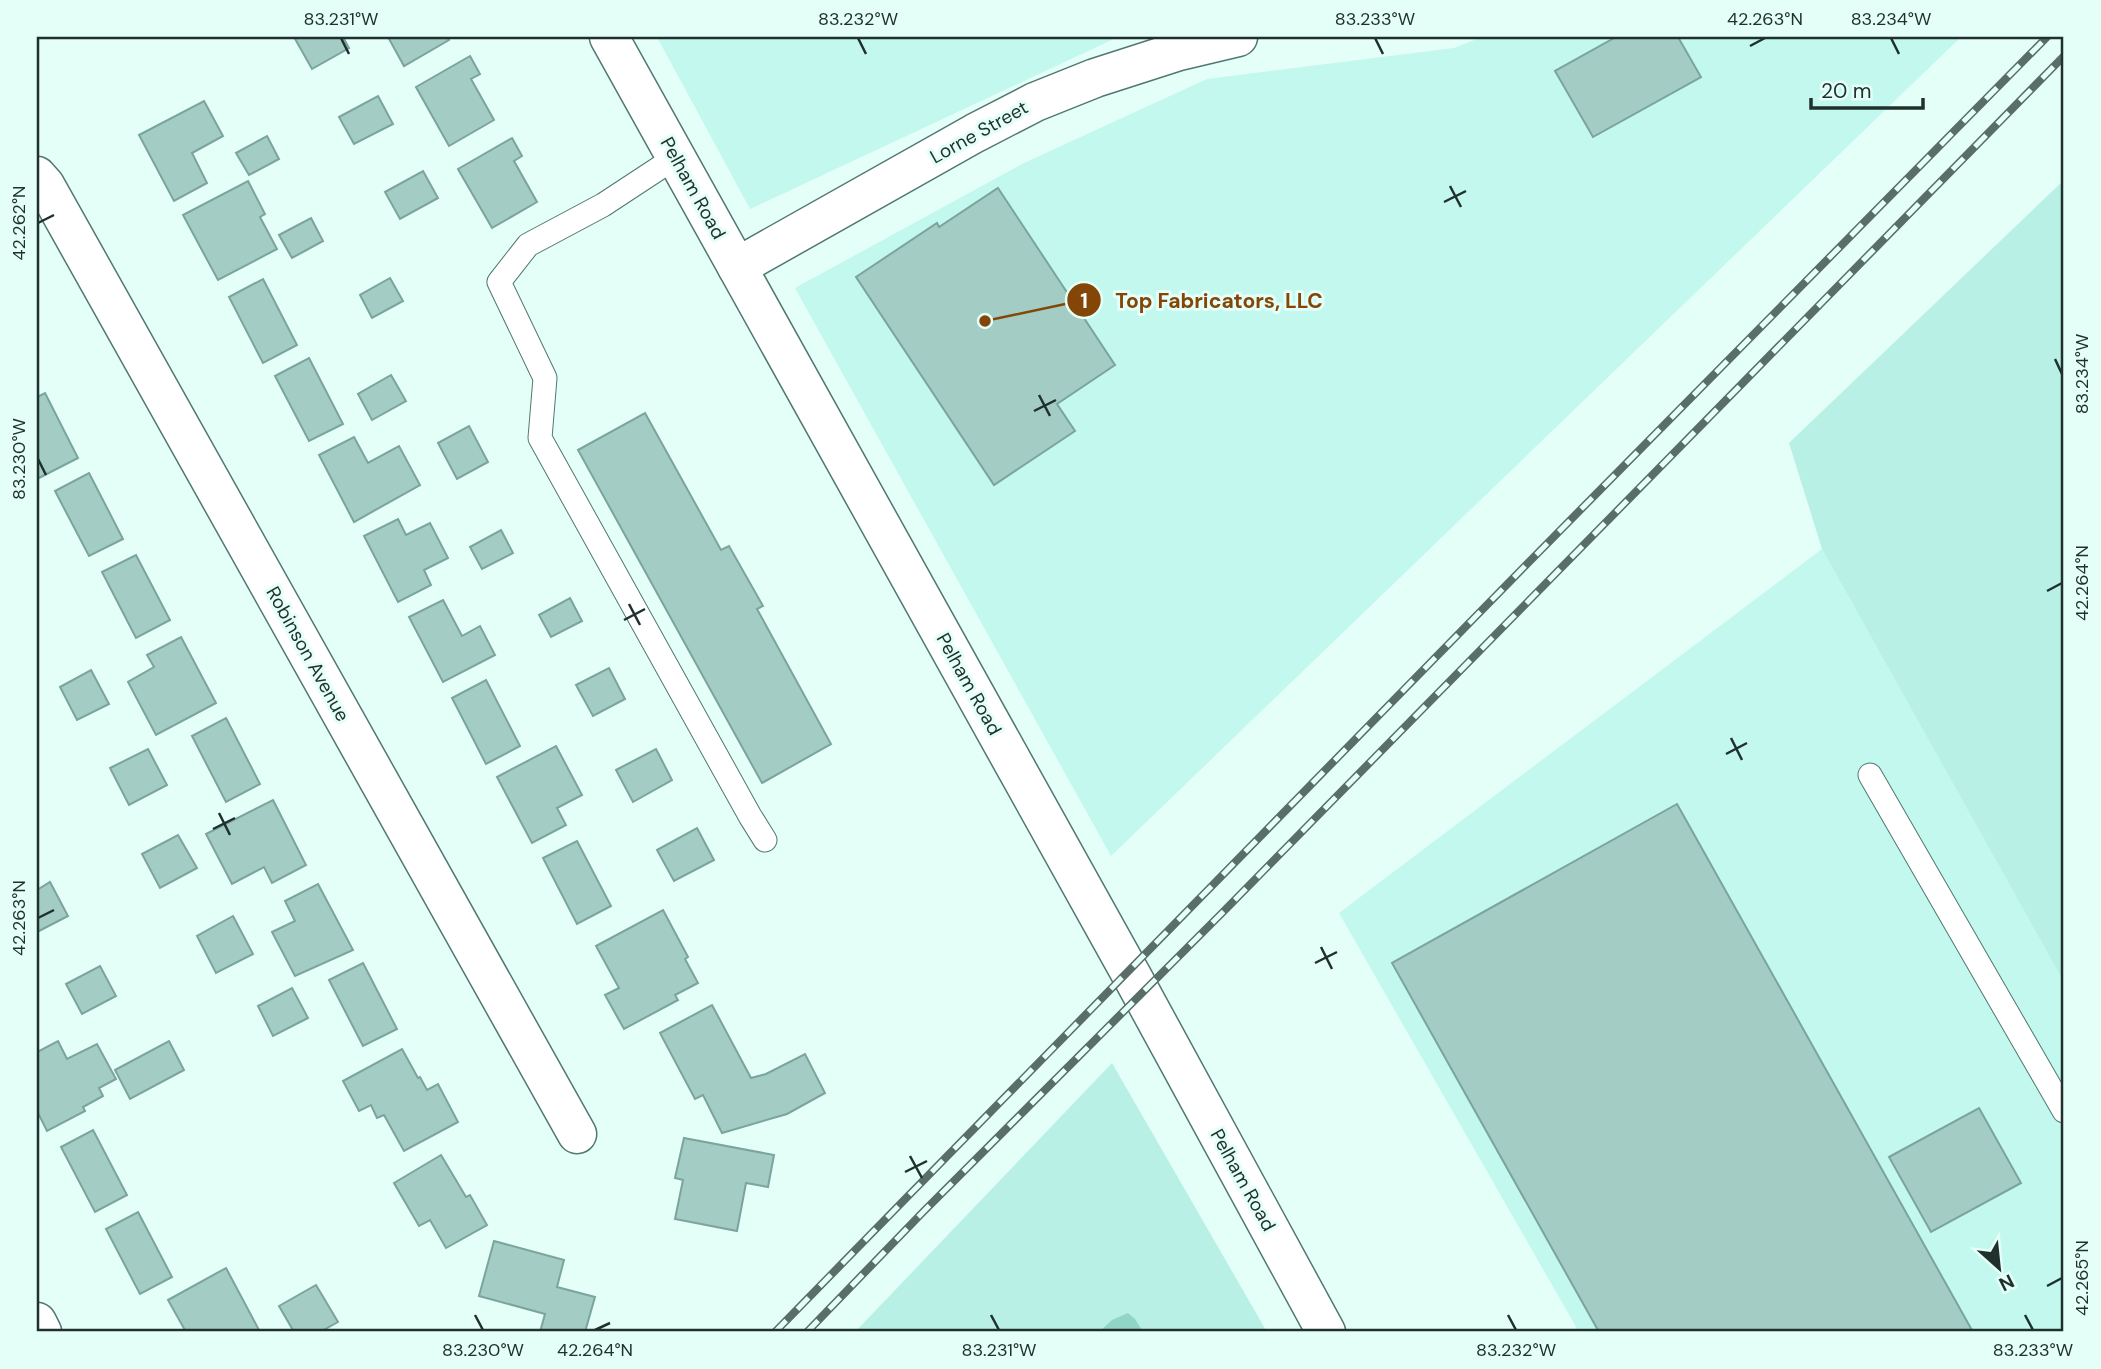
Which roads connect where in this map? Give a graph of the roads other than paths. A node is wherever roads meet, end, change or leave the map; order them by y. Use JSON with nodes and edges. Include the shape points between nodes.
{"nodes":[{"id":1,"x":608,"y":37,"type":"edge"},
{"id":2,"x":1223,"y":38,"type":"edge"},
{"id":3,"x":676,"y":158,"type":"junction"},
{"id":4,"x":37,"y":176,"type":"edge"},
{"id":5,"x":737,"y":267,"type":"junction"},
{"id":6,"x":1870,"y":775,"type":"dead end"},
{"id":7,"x":765,"y":839,"type":"dead end"},
{"id":8,"x":2064,"y":1111,"type":"edge"},
{"id":9,"x":577,"y":1134,"type":"dead end"},
{"id":10,"x":37,"y":1322,"type":"edge"},
{"id":11,"x":42,"y":1332,"type":"edge"},
{"id":12,"x":1326,"y":1332,"type":"edge"}],
"edges":[{"from":1,"to":3,"type":"street","name":"Pelham Road"},
{"from":2,"to":5,"type":"street","name":"Lorne Street","via":[[1035,102]]},
{"from":3,"to":5,"type":"street","name":"Pelham Road"},
{"from":3,"to":7,"type":"lane","via":[[603,205],[528,245],[499,282],[545,378],[540,438]]},
{"from":4,"to":9,"type":"street","name":"Robinson Avenue"},
{"from":5,"to":12,"type":"street","name":"Pelham Road"},
{"from":6,"to":8,"type":"lane"},
{"from":10,"to":11,"type":"street"}]}
